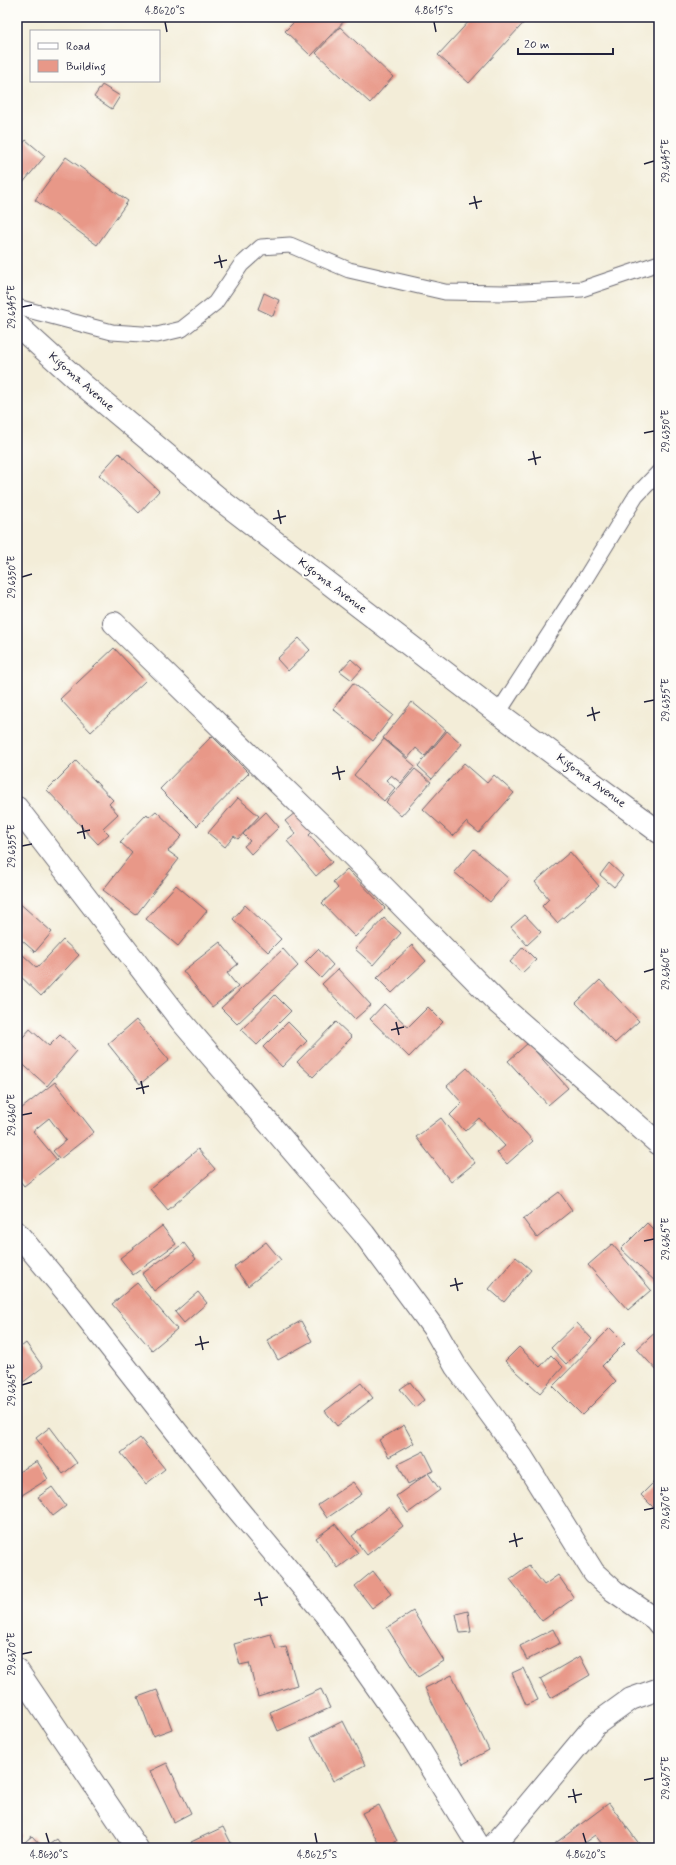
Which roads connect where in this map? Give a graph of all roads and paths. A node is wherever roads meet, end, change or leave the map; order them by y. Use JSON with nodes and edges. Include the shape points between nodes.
{"nodes":[{"id":1,"x":659,"y":263,"type":"edge"},
{"id":2,"x":17,"y":307,"type":"edge"},
{"id":3,"x":17,"y":325,"type":"edge"},
{"id":4,"x":659,"y":472,"type":"edge"},
{"id":5,"x":114,"y":623,"type":"dead end"},
{"id":6,"x":498,"y":713,"type":"junction"},
{"id":7,"x":17,"y":808,"type":"edge"},
{"id":8,"x":659,"y":832,"type":"edge"},
{"id":9,"x":659,"y":1144,"type":"edge"},
{"id":10,"x":17,"y":1234,"type":"edge"},
{"id":11,"x":659,"y":1624,"type":"edge"},
{"id":12,"x":17,"y":1670,"type":"edge"},
{"id":13,"x":659,"y":1689,"type":"edge"},
{"id":14,"x":137,"y":1848,"type":"edge"},
{"id":15,"x":480,"y":1848,"type":"edge"},
{"id":16,"x":490,"y":1848,"type":"edge"}],
"edges":[{"from":1,"to":2,"type":"lane","via":[[582,289],[504,294],[445,292],[349,270],[290,245],[261,247],[241,265],[215,302],[182,329],[157,335],[112,332]]},
{"from":3,"to":6,"type":"street","name":"Kigoma Avenue","via":[[82,384],[223,502]]},
{"from":4,"to":6,"type":"lane","via":[[636,496]]},
{"from":5,"to":9,"type":"street","via":[[341,844],[499,1004]]},
{"from":6,"to":8,"type":"street","name":"Kigoma Avenue"},
{"from":7,"to":11,"type":"street","via":[[182,1022],[364,1234],[435,1330],[456,1367],[522,1457],[594,1573]]},
{"from":10,"to":15,"type":"street","via":[[74,1301],[234,1505],[330,1620],[410,1734]]},
{"from":12,"to":14,"type":"street"},
{"from":13,"to":16,"type":"street","via":[[631,1699],[595,1725]]}]}
